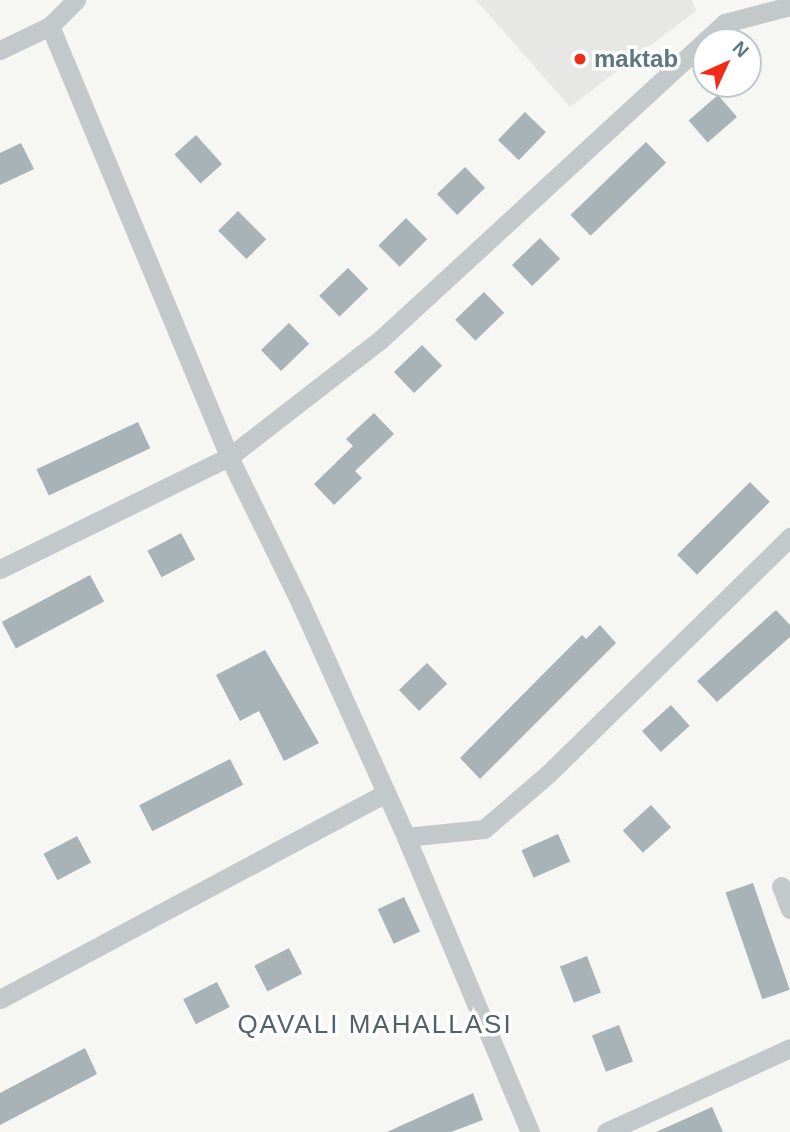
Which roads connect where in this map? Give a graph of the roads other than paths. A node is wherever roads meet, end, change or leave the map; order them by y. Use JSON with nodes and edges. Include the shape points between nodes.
{"nodes":[{"id":1,"x":76,"y":0,"type":"edge"},
{"id":2,"x":790,"y":6,"type":"edge"},
{"id":3,"x":50,"y":26,"type":"junction"},
{"id":4,"x":0,"y":50,"type":"edge"},
{"id":5,"x":229,"y":457,"type":"junction"},
{"id":6,"x":790,"y":537,"type":"edge"},
{"id":7,"x":0,"y":569,"type":"edge"},
{"id":8,"x":384,"y":794,"type":"junction"},
{"id":9,"x":406,"y":837,"type":"junction"},
{"id":10,"x":781,"y":886,"type":"dead end"},
{"id":11,"x":790,"y":909,"type":"edge"},
{"id":12,"x":0,"y":999,"type":"edge"},
{"id":13,"x":790,"y":1048,"type":"edge"},
{"id":14,"x":530,"y":1132,"type":"edge"},
{"id":15,"x":606,"y":1132,"type":"edge"}],
"edges":[{"from":1,"to":3,"type":"street"},
{"from":2,"to":5,"type":"street","via":[[725,23],[380,340]]},
{"from":3,"to":4,"type":"street"},
{"from":3,"to":5,"type":"street"},
{"from":5,"to":7,"type":"street"},
{"from":5,"to":8,"type":"street","via":[[300,602]]},
{"from":6,"to":9,"type":"street","via":[[548,774],[484,829]]},
{"from":8,"to":9,"type":"street"},
{"from":8,"to":12,"type":"street"},
{"from":9,"to":14,"type":"street"},
{"from":10,"to":11,"type":"street"},
{"from":13,"to":15,"type":"street"}]}
